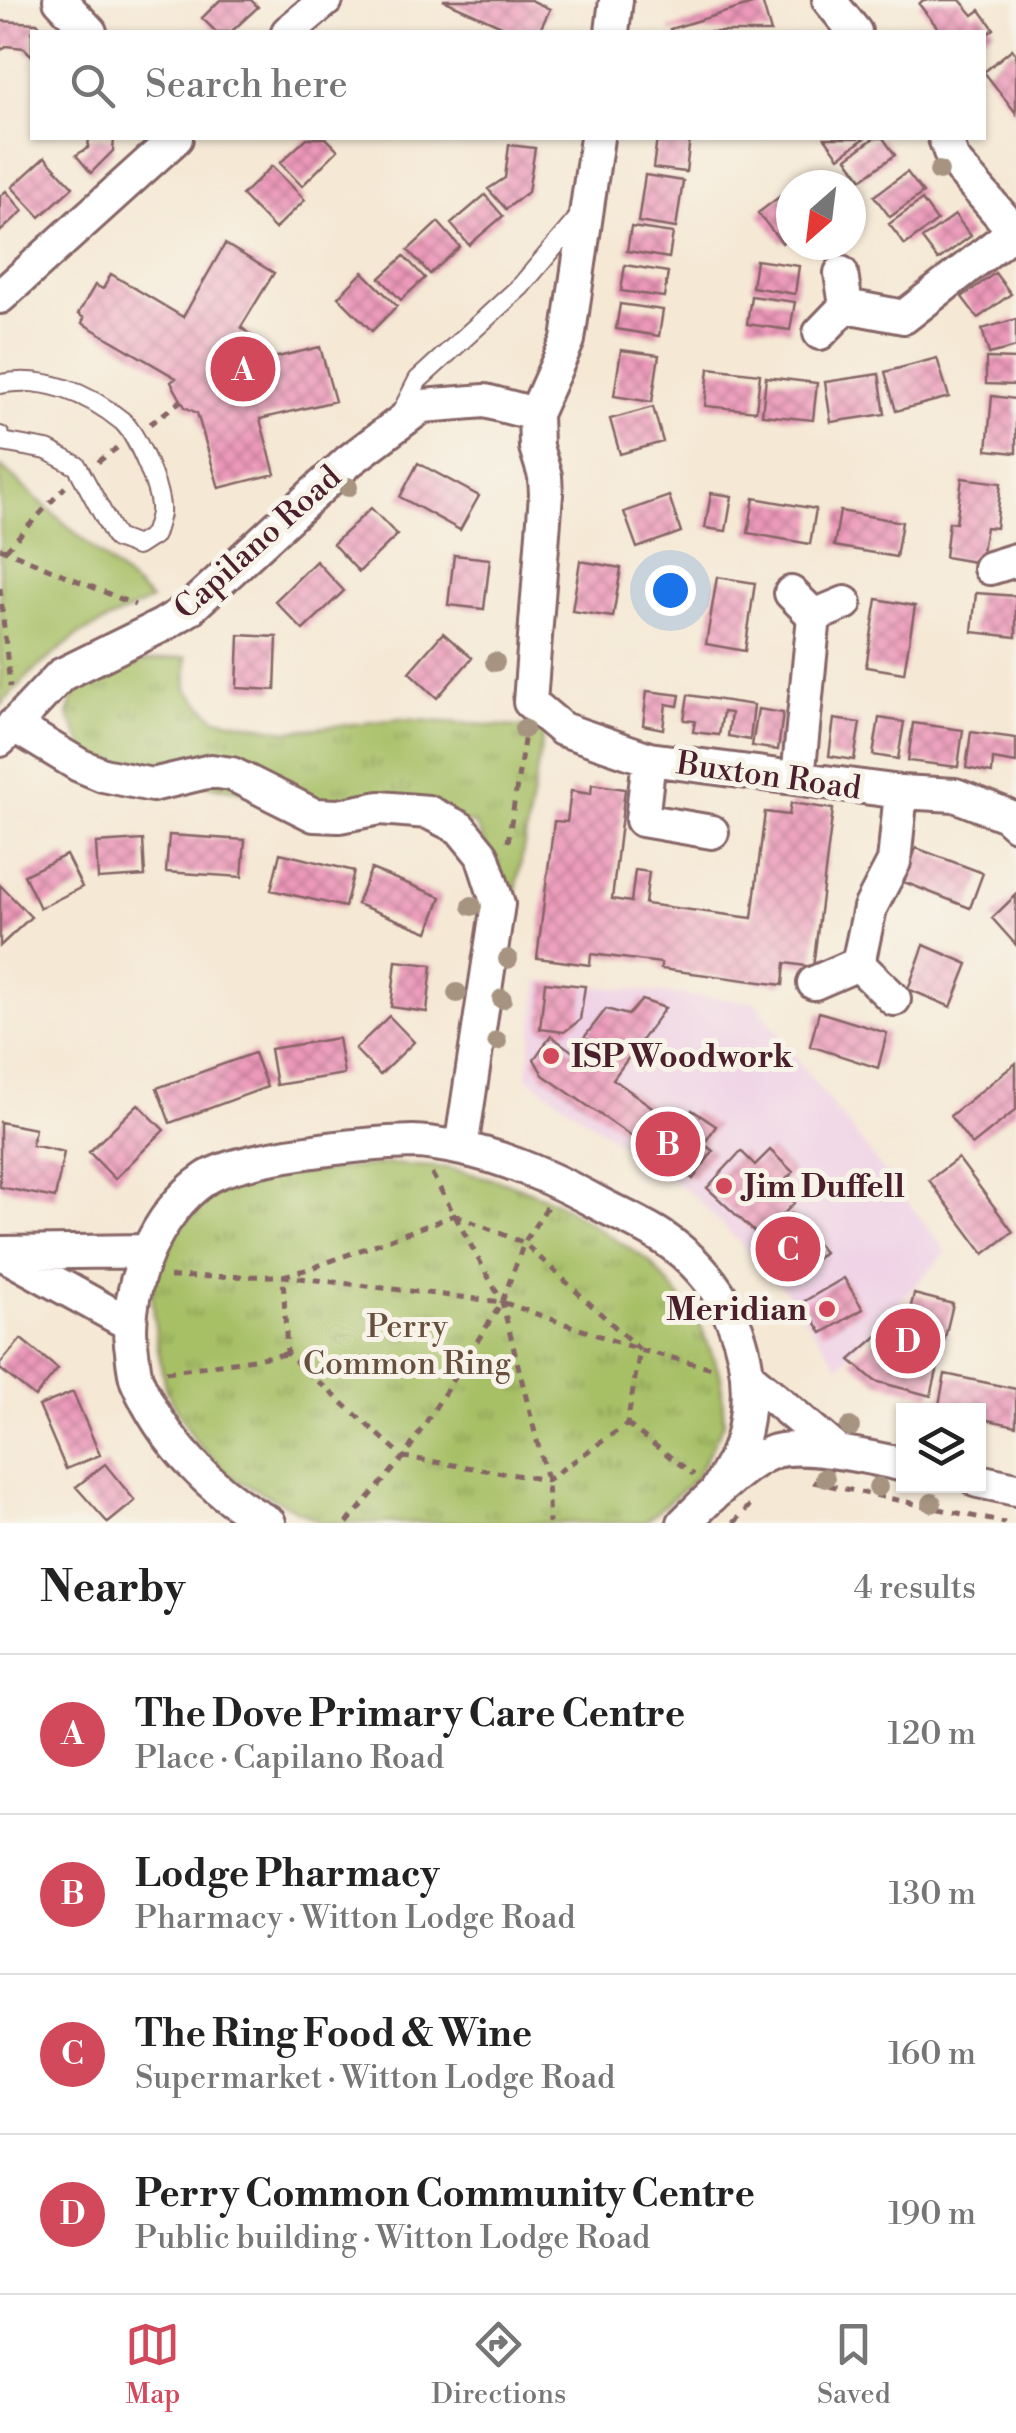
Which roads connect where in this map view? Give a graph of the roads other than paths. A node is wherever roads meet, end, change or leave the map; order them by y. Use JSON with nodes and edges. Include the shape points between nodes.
{"nodes":[{"id":1,"x":60,"y":0,"type":"edge"},
{"id":2,"x":326,"y":0,"type":"edge"},
{"id":3,"x":616,"y":0,"type":"edge"},
{"id":4,"x":828,"y":0,"type":"edge"},
{"id":5,"x":88,"y":30,"type":"edge"},
{"id":6,"x":290,"y":30,"type":"edge"},
{"id":7,"x":612,"y":30,"type":"edge"},
{"id":8,"x":854,"y":30,"type":"edge"},
{"id":9,"x":174,"y":140,"type":"edge"},
{"id":10,"x":597,"y":140,"type":"edge"},
{"id":11,"x":945,"y":140,"type":"edge"},
{"id":12,"x":587,"y":208,"type":"junction"},
{"id":13,"x":1015,"y":232,"type":"edge"},
{"id":14,"x":841,"y":273,"type":"dead end"},
{"id":15,"x":0,"y":297,"type":"edge"},
{"id":16,"x":846,"y":306,"type":"junction"},
{"id":17,"x":820,"y":333,"type":"dead end"},
{"id":18,"x":0,"y":384,"type":"edge"},
{"id":19,"x":535,"y":414,"type":"junction"},
{"id":20,"x":397,"y":422,"type":"junction"},
{"id":21,"x":0,"y":436,"type":"edge"},
{"id":22,"x":845,"y":603,"type":"dead end"},
{"id":23,"x":6,"y":733,"type":"edge"},
{"id":24,"x":649,"y":759,"type":"junction"},
{"id":25,"x":798,"y":778,"type":"junction"},
{"id":26,"x":901,"y":792,"type":"junction"},
{"id":27,"x":1016,"y":824,"type":"edge"},
{"id":28,"x":712,"y":832,"type":"dead end"},
{"id":29,"x":858,"y":964,"type":"junction"},
{"id":30,"x":814,"y":983,"type":"dead end"},
{"id":31,"x":894,"y":1000,"type":"dead end"},
{"id":32,"x":461,"y":1148,"type":"junction"},
{"id":33,"x":0,"y":1253,"type":"edge"},
{"id":34,"x":141,"y":1264,"type":"junction"},
{"id":35,"x":128,"y":1323,"type":"junction"},
{"id":36,"x":749,"y":1376,"type":"junction"},
{"id":37,"x":836,"y":1450,"type":"junction"},
{"id":38,"x":896,"y":1463,"type":"edge"},
{"id":39,"x":986,"y":1483,"type":"edge"},
{"id":40,"x":1016,"y":1489,"type":"edge"},
{"id":41,"x":716,"y":1492,"type":"junction"},
{"id":42,"x":259,"y":1521,"type":"edge"},
{"id":43,"x":684,"y":1523,"type":"edge"}],
"edges":[{"from":1,"to":5,"type":"street"},
{"from":2,"to":6,"type":"street"},
{"from":3,"to":7,"type":"street"},
{"from":4,"to":8,"type":"street"},
{"from":9,"to":15,"type":"street"},
{"from":10,"to":12,"type":"street"},
{"from":11,"to":13,"type":"street","via":[[952,160]]},
{"from":12,"to":19,"type":"street","via":[[568,340]]},
{"from":12,"to":20,"type":"lane","via":[[521,286],[418,380]]},
{"from":13,"to":16,"type":"street","via":[[904,318]]},
{"from":14,"to":16,"type":"street"},
{"from":16,"to":17,"type":"street"},
{"from":18,"to":21,"type":"lane","via":[[44,382],[81,395],[125,423],[152,474],[160,511],[154,535],[137,546],[116,538],[77,466]]},
{"from":19,"to":20,"type":"street","name":"Capilano Road","via":[[454,402],[422,406]]},
{"from":19,"to":24,"type":"street","name":"Buxton Road","via":[[546,494],[530,702],[562,729]]},
{"from":20,"to":23,"type":"street","name":"Capilano Road","via":[[189,609],[61,674]]},
{"from":22,"to":25,"type":"street","via":[[803,604]]},
{"from":23,"to":32,"type":"street","via":[[114,778],[152,785],[212,771],[232,774],[314,815],[380,808],[428,812],[460,828],[482,856],[498,904]]},
{"from":24,"to":25,"type":"street","name":"Buxton Road"},
{"from":24,"to":28,"type":"street","via":[[642,820]]},
{"from":25,"to":26,"type":"street","name":"Buxton Road"},
{"from":26,"to":27,"type":"street","name":"Buxton Road","via":[[955,795]]},
{"from":26,"to":29,"type":"street","via":[[894,862],[870,908]]},
{"from":29,"to":30,"type":"street"},
{"from":29,"to":31,"type":"street"},
{"from":32,"to":34,"type":"street","via":[[414,1142],[278,1156],[208,1176],[184,1195]]},
{"from":32,"to":36,"type":"street","via":[[562,1183],[665,1239],[696,1265],[740,1332]]},
{"from":33,"to":34,"type":"street"},
{"from":33,"to":35,"type":"street"},
{"from":34,"to":35,"type":"street"},
{"from":35,"to":42,"type":"street","via":[[136,1378],[166,1436]]},
{"from":36,"to":37,"type":"street"},
{"from":36,"to":41,"type":"street","via":[[744,1431]]},
{"from":37,"to":38,"type":"street"},
{"from":37,"to":41,"type":"street","via":[[772,1452]]},
{"from":39,"to":40,"type":"street"},
{"from":41,"to":43,"type":"street"}]}
